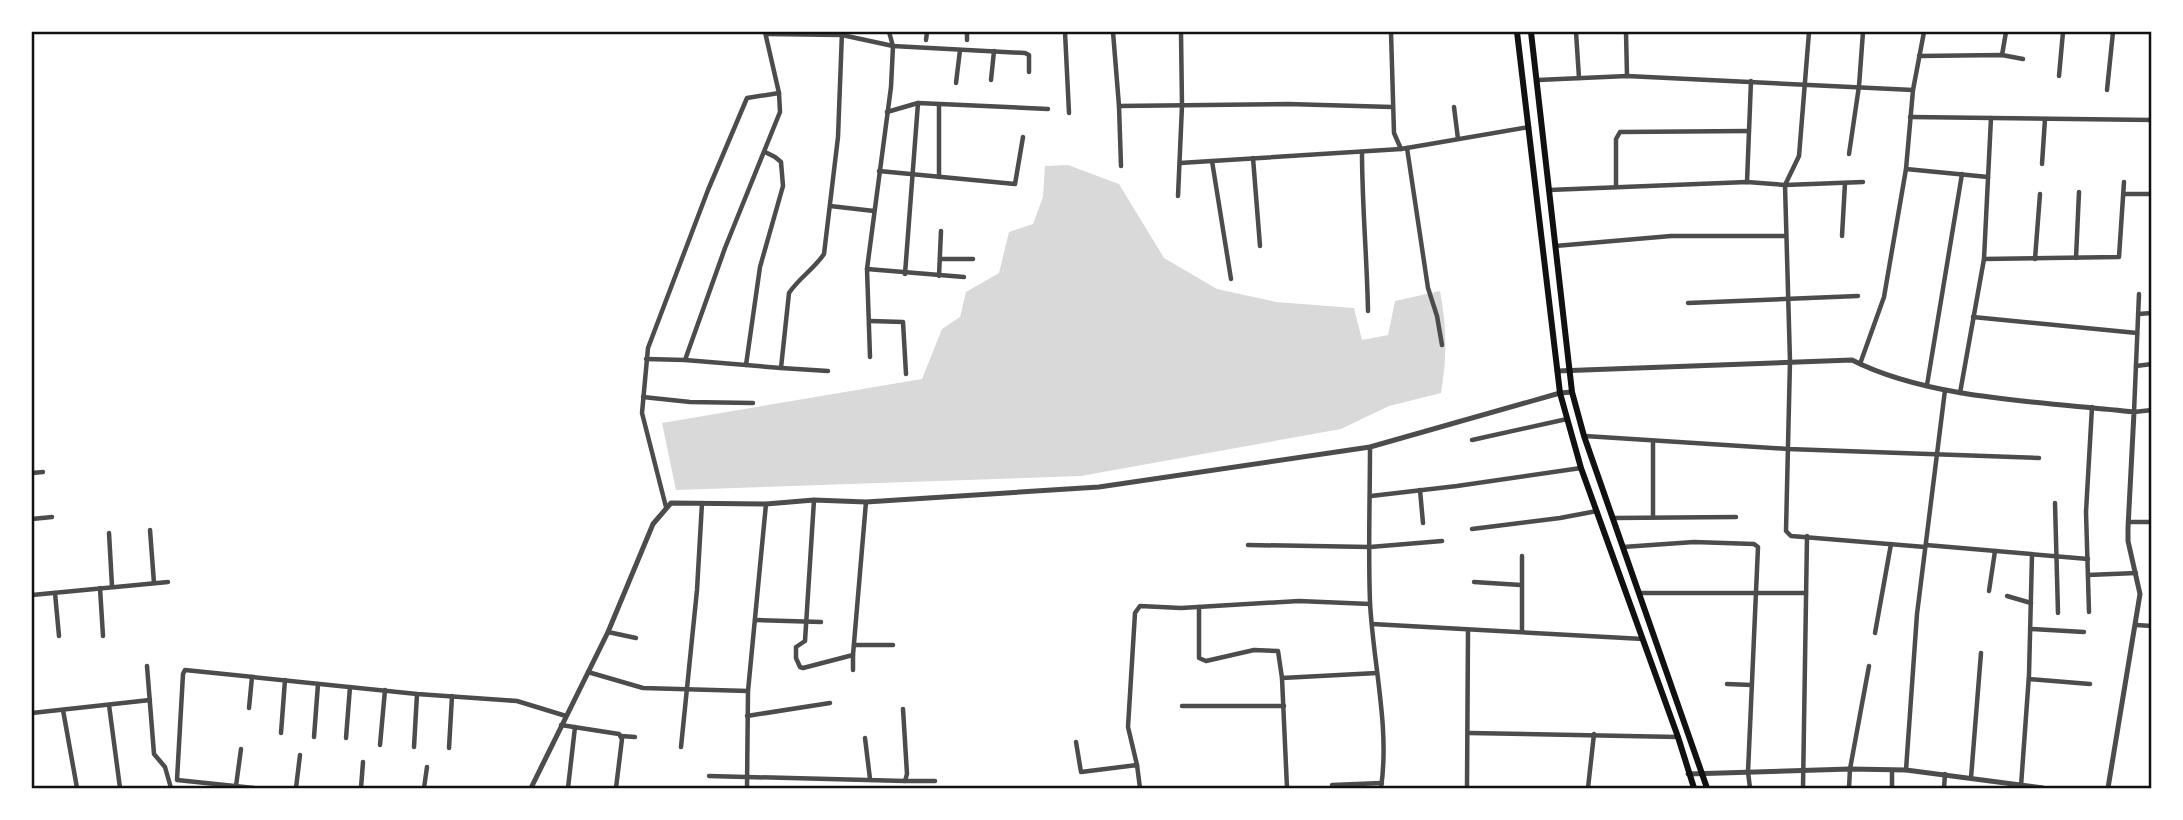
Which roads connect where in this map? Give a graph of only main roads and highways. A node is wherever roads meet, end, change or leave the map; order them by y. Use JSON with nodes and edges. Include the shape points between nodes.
{"nodes":[{"id":1,"x":1517,"y":32,"type":"edge"},
{"id":2,"x":1531,"y":32,"type":"edge"},
{"id":3,"x":1694,"y":789,"type":"edge"},
{"id":4,"x":1707,"y":789,"type":"edge"}],
"edges":[{"from":1,"to":3,"type":"main road","via":[[1560,393],[1581,468]]},
{"from":2,"to":4,"type":"main road","via":[[1572,392]]}]}
